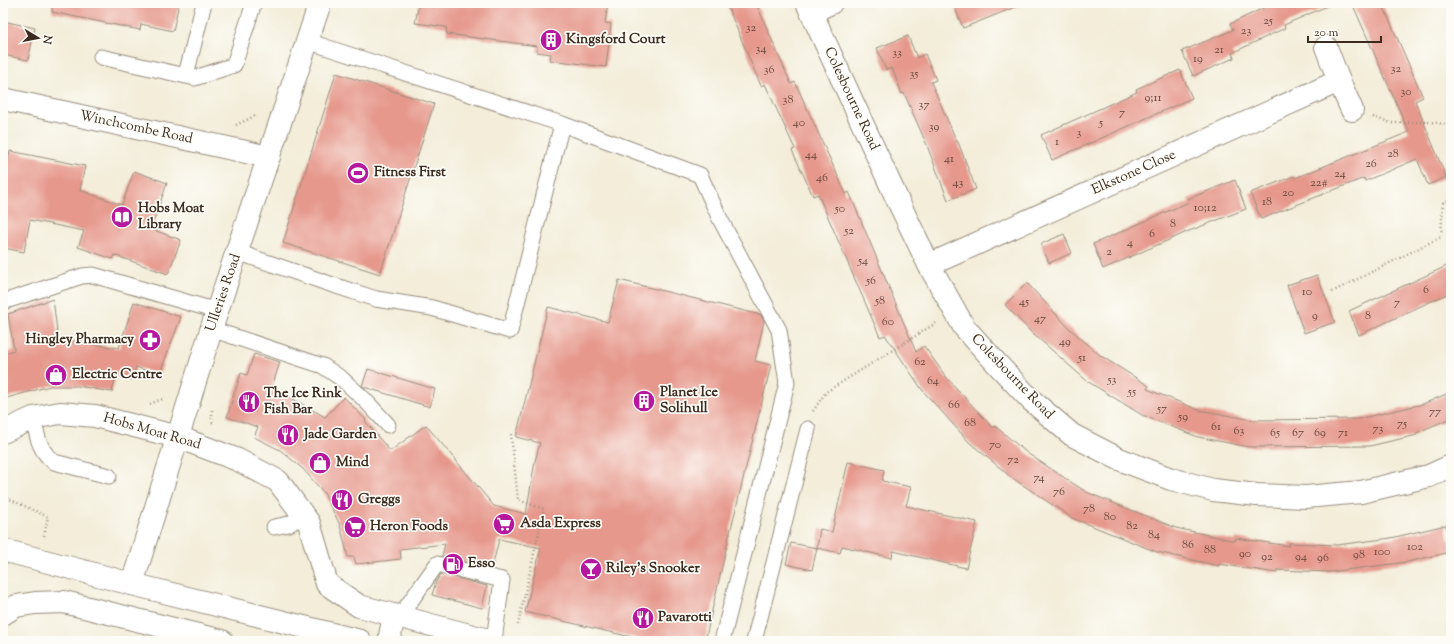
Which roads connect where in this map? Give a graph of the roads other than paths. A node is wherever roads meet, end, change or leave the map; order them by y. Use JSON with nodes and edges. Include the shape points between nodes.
{"nodes":[{"id":1,"x":204,"y":3,"type":"edge"},
{"id":2,"x":254,"y":3,"type":"edge"},
{"id":3,"x":320,"y":3,"type":"edge"},
{"id":4,"x":831,"y":3,"type":"edge"},
{"id":5,"x":809,"y":8,"type":"edge"},
{"id":6,"x":307,"y":42,"type":"junction"},
{"id":7,"x":1326,"y":46,"type":"dead end"},
{"id":8,"x":101,"y":56,"type":"dead end"},
{"id":9,"x":186,"y":76,"type":"junction"},
{"id":10,"x":1338,"y":81,"type":"junction"},
{"id":11,"x":3,"y":99,"type":"edge"},
{"id":12,"x":1352,"y":110,"type":"road end"},
{"id":13,"x":562,"y":124,"type":"junction"},
{"id":14,"x":269,"y":157,"type":"junction"},
{"id":15,"x":238,"y":252,"type":"junction"},
{"id":16,"x":929,"y":266,"type":"junction"},
{"id":17,"x":3,"y":302,"type":"edge"},
{"id":18,"x":214,"y":320,"type":"junction"},
{"id":19,"x":33,"y":418,"type":"junction"},
{"id":20,"x":388,"y":425,"type":"dead end"},
{"id":21,"x":808,"y":430,"type":"road end"},
{"id":22,"x":3,"y":432,"type":"edge"},
{"id":23,"x":178,"y":437,"type":"junction"},
{"id":24,"x":1451,"y":466,"type":"edge"},
{"id":25,"x":109,"y":476,"type":"dead end"},
{"id":26,"x":303,"y":516,"type":"junction"},
{"id":27,"x":274,"y":526,"type":"dead end"},
{"id":28,"x":3,"y":550,"type":"edge"},
{"id":29,"x":132,"y":584,"type":"junction"},
{"id":30,"x":3,"y":614,"type":"edge"},
{"id":31,"x":397,"y":615,"type":"junction"},
{"id":32,"x":222,"y":641,"type":"edge"},
{"id":33,"x":360,"y":641,"type":"edge"},
{"id":34,"x":389,"y":641,"type":"edge"},
{"id":35,"x":491,"y":641,"type":"edge"},
{"id":36,"x":722,"y":641,"type":"edge"},
{"id":37,"x":754,"y":641,"type":"edge"}],
"edges":[{"from":1,"to":9,"type":"lane"},
{"from":2,"to":9,"type":"lane","via":[[234,65],[195,78]]},
{"from":3,"to":6,"type":"street","name":"Ulleries Road"},
{"from":4,"to":5,"type":"street"},
{"from":5,"to":16,"type":"street","name":"Colesbourne Road"},
{"from":6,"to":13,"type":"lane"},
{"from":6,"to":14,"type":"street","name":"Ulleries Road"},
{"from":7,"to":10,"type":"street"},
{"from":8,"to":9,"type":"lane"},
{"from":10,"to":12,"type":"street"},
{"from":10,"to":16,"type":"street","name":"Elkstone Close"},
{"from":11,"to":14,"type":"street","name":"Winchcombe Road"},
{"from":13,"to":15,"type":"lane","via":[[510,330],[432,308],[376,299]]},
{"from":13,"to":36,"type":"lane","via":[[700,175],[720,219],[779,330],[787,383]]},
{"from":14,"to":15,"type":"street","name":"Ulleries Road"},
{"from":15,"to":18,"type":"street","name":"Ulleries Road"},
{"from":16,"to":24,"type":"street","name":"Colesbourne Road","via":[[964,327],[1031,400],[1072,435],[1118,459],[1171,479],[1213,490],[1306,497],[1361,492],[1429,476]]},
{"from":17,"to":18,"type":"lane","via":[[82,276],[93,275]]},
{"from":18,"to":20,"type":"lane","via":[[323,366],[342,379]]},
{"from":18,"to":23,"type":"street","name":"Ulleries Road"},
{"from":19,"to":22,"type":"street","name":"Hobs Moat Road"},
{"from":19,"to":23,"type":"street","name":"Hobs Moat Road","via":[[60,413],[95,416]]},
{"from":19,"to":25,"type":"lane","via":[[40,446],[47,457],[54,462]]},
{"from":21,"to":37,"type":"lane"},
{"from":23,"to":26,"type":"street","name":"Hobs Moat Road","via":[[238,460],[278,481]]},
{"from":23,"to":29,"type":"street","name":"Ulleries Road"},
{"from":26,"to":27,"type":"lane","via":[[289,524]]},
{"from":26,"to":31,"type":"street","name":"Hobs Moat Road","via":[[309,523],[327,584],[359,606]]},
{"from":28,"to":29,"type":"street"},
{"from":29,"to":33,"type":"street"},
{"from":30,"to":32,"type":"street","via":[[16,606],[64,602]]},
{"from":31,"to":34,"type":"street"},
{"from":31,"to":35,"type":"street"},
{"from":31,"to":35,"type":"lane","via":[[437,564],[502,580]]}]}
